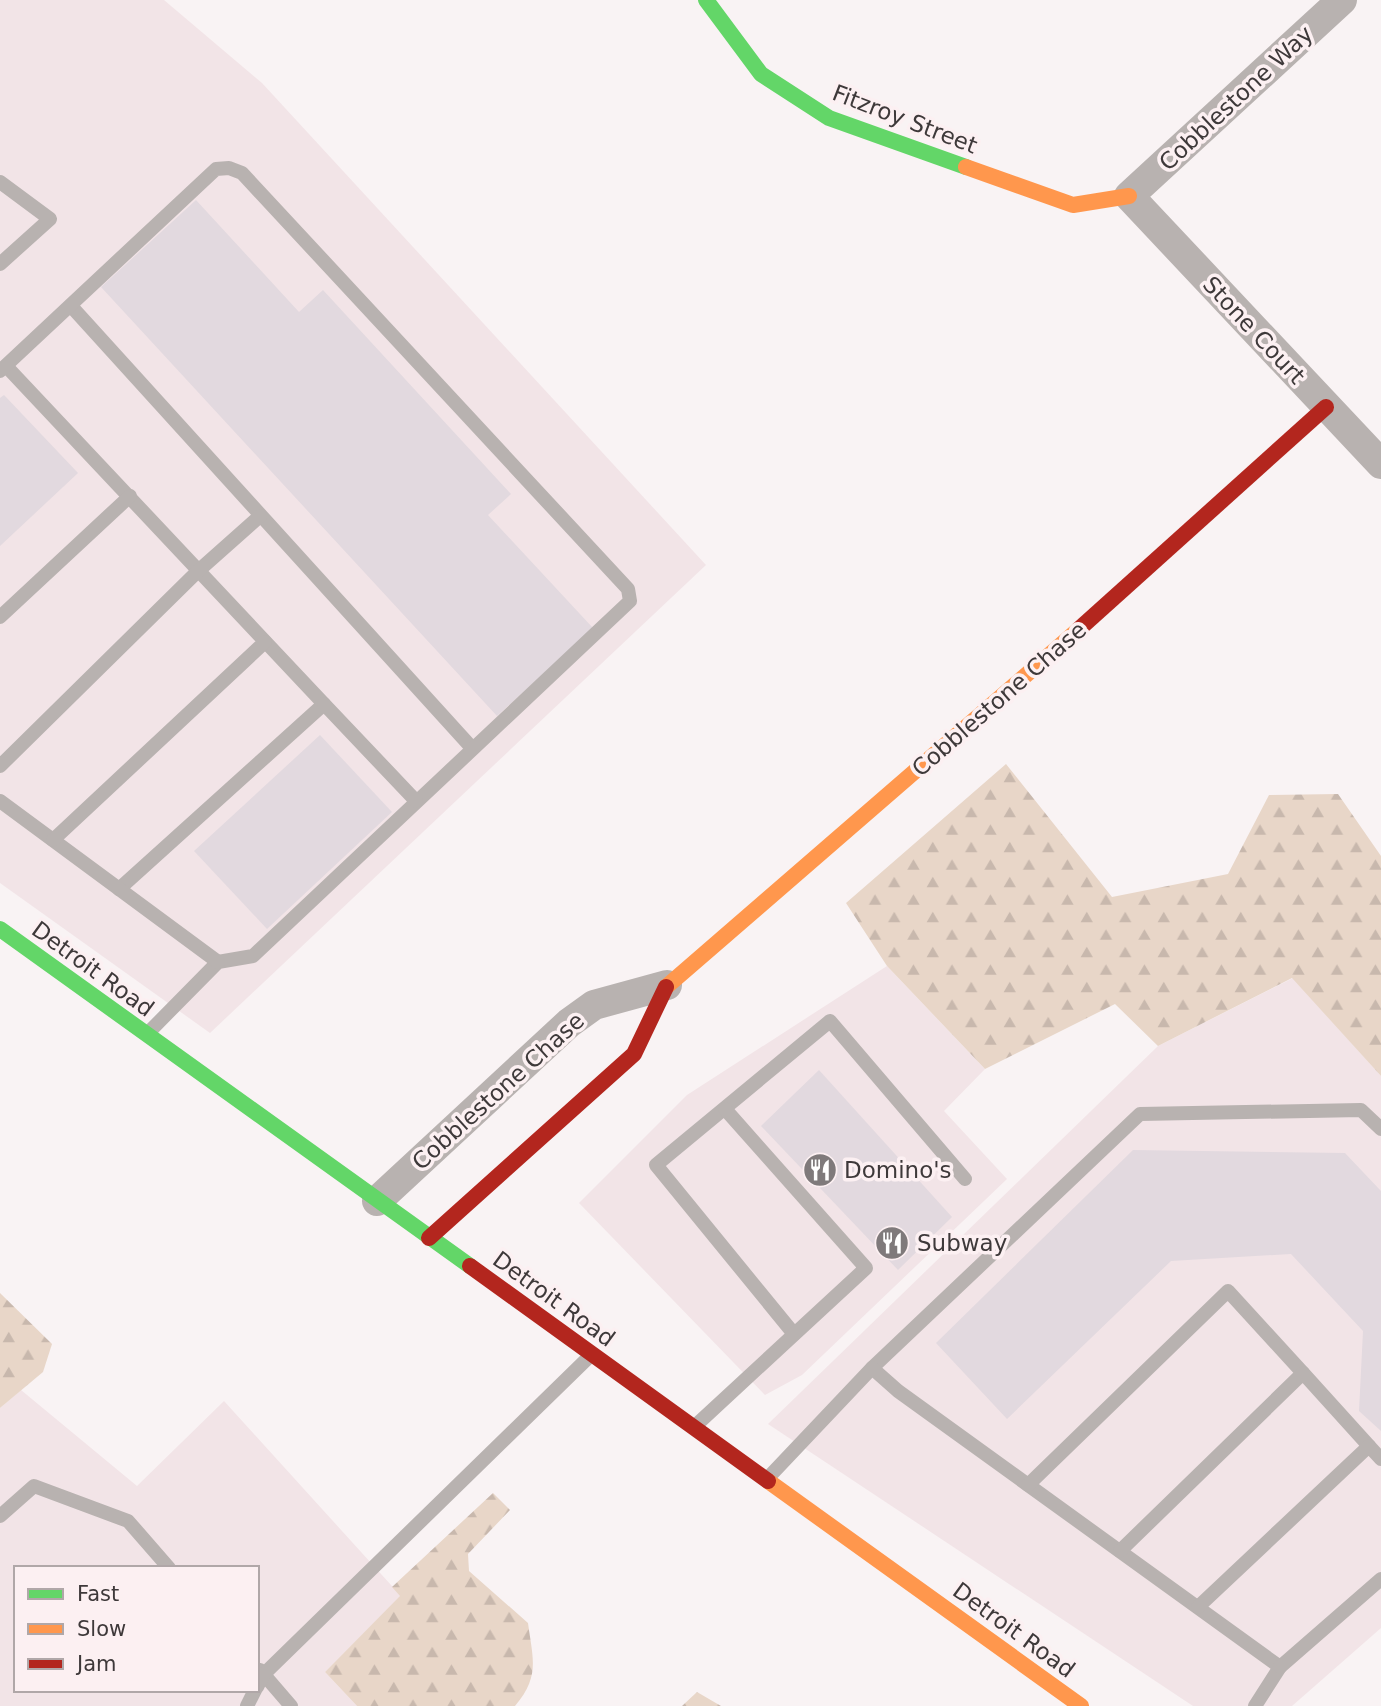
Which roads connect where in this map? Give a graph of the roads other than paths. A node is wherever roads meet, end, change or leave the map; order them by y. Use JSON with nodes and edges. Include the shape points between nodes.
{"nodes":[{"id":1,"x":706,"y":0,"type":"edge"},
{"id":2,"x":1342,"y":0,"type":"edge"},
{"id":3,"x":0,"y":182,"type":"edge"},
{"id":4,"x":1129,"y":196,"type":"junction"},
{"id":5,"x":0,"y":264,"type":"edge"},
{"id":6,"x":71,"y":306,"type":"junction"},
{"id":7,"x":3,"y":368,"type":"edge"},
{"id":8,"x":1326,"y":407,"type":"junction"},
{"id":9,"x":1381,"y":464,"type":"edge"},
{"id":10,"x":130,"y":496,"type":"junction"},
{"id":11,"x":260,"y":516,"type":"junction"},
{"id":12,"x":197,"y":572,"type":"junction"},
{"id":13,"x":0,"y":617,"type":"edge"},
{"id":14,"x":265,"y":642,"type":"junction"},
{"id":15,"x":324,"y":704,"type":"junction"},
{"id":16,"x":472,"y":748,"type":"junction"},
{"id":17,"x":0,"y":766,"type":"edge"},
{"id":18,"x":0,"y":801,"type":"edge"},
{"id":19,"x":416,"y":801,"type":"junction"},
{"id":20,"x":53,"y":840,"type":"junction"},
{"id":21,"x":119,"y":889,"type":"junction"},
{"id":22,"x":0,"y":929,"type":"edge"},
{"id":23,"x":218,"y":962,"type":"junction"},
{"id":24,"x":667,"y":985,"type":"junction"},
{"id":25,"x":146,"y":1035,"type":"junction"},
{"id":26,"x":725,"y":1109,"type":"junction"},
{"id":27,"x":1381,"y":1129,"type":"edge"},
{"id":28,"x":965,"y":1179,"type":"dead end"},
{"id":29,"x":377,"y":1201,"type":"junction"},
{"id":30,"x":429,"y":1238,"type":"junction"},
{"id":31,"x":794,"y":1334,"type":"junction"},
{"id":32,"x":591,"y":1354,"type":"junction"},
{"id":33,"x":872,"y":1368,"type":"junction"},
{"id":34,"x":1303,"y":1373,"type":"junction"},
{"id":35,"x":693,"y":1427,"type":"junction"},
{"id":36,"x":1369,"y":1446,"type":"junction"},
{"id":37,"x":1381,"y":1459,"type":"edge"},
{"id":38,"x":766,"y":1480,"type":"junction"},
{"id":39,"x":1028,"y":1485,"type":"junction"},
{"id":40,"x":0,"y":1516,"type":"edge"},
{"id":41,"x":1119,"y":1551,"type":"junction"},
{"id":42,"x":167,"y":1566,"type":"edge"},
{"id":43,"x":1381,"y":1579,"type":"edge"},
{"id":44,"x":1198,"y":1607,"type":"junction"},
{"id":45,"x":1280,"y":1667,"type":"junction"},
{"id":46,"x":259,"y":1679,"type":"edge"},
{"id":47,"x":259,"y":1681,"type":"edge"},
{"id":48,"x":291,"y":1706,"type":"edge"},
{"id":49,"x":1081,"y":1706,"type":"edge"},
{"id":50,"x":1255,"y":1706,"type":"edge"}],
"edges":[{"from":1,"to":4,"type":"street","name":"Fitzroy Street","via":[[761,74],[829,118],[1073,205]]},
{"from":2,"to":4,"type":"street","name":"Cobblestone Way"},
{"from":3,"to":5,"type":"lane","via":[[50,219]]},
{"from":4,"to":8,"type":"street","name":"Stone Court"},
{"from":6,"to":7,"type":"lane"},
{"from":6,"to":11,"type":"lane"},
{"from":6,"to":16,"type":"lane","via":[[216,169],[242,173],[628,589],[630,601]]},
{"from":7,"to":10,"type":"lane"},
{"from":8,"to":9,"type":"street","name":"Stone Court"},
{"from":8,"to":24,"type":"street","name":"Cobblestone Chase","via":[[1102,609]]},
{"from":10,"to":12,"type":"lane"},
{"from":10,"to":13,"type":"lane"},
{"from":11,"to":12,"type":"lane"},
{"from":11,"to":16,"type":"lane"},
{"from":12,"to":14,"type":"lane"},
{"from":12,"to":17,"type":"lane"},
{"from":14,"to":15,"type":"lane"},
{"from":14,"to":20,"type":"lane"},
{"from":15,"to":19,"type":"lane"},
{"from":15,"to":21,"type":"lane"},
{"from":16,"to":19,"type":"lane"},
{"from":18,"to":20,"type":"lane"},
{"from":19,"to":23,"type":"lane","via":[[253,956]]},
{"from":20,"to":21,"type":"lane"},
{"from":21,"to":23,"type":"lane"},
{"from":22,"to":25,"type":"street","name":"Detroit Road"},
{"from":23,"to":25,"type":"lane"},
{"from":24,"to":29,"type":"street","name":"Cobblestone Chase","via":[[594,1005],[569,1023]]},
{"from":24,"to":30,"type":"street","name":"Cobblestone Chase","via":[[634,1054]]},
{"from":25,"to":29,"type":"street","name":"Detroit Road"},
{"from":26,"to":28,"type":"lane","via":[[830,1021]]},
{"from":26,"to":31,"type":"lane","via":[[656,1165]]},
{"from":26,"to":31,"type":"lane","via":[[866,1268]]},
{"from":27,"to":33,"type":"lane","via":[[1362,1110],[1140,1114]]},
{"from":29,"to":30,"type":"street","name":"Detroit Road"},
{"from":30,"to":32,"type":"street","name":"Detroit Road"},
{"from":31,"to":35,"type":"lane"},
{"from":32,"to":35,"type":"street","name":"Detroit Road"},
{"from":32,"to":46,"type":"lane"},
{"from":33,"to":38,"type":"lane"},
{"from":33,"to":39,"type":"lane"},
{"from":34,"to":36,"type":"lane"},
{"from":34,"to":39,"type":"lane","via":[[1228,1291]]},
{"from":34,"to":41,"type":"lane"},
{"from":35,"to":38,"type":"street","name":"Detroit Road"},
{"from":36,"to":37,"type":"lane"},
{"from":36,"to":44,"type":"lane"},
{"from":38,"to":49,"type":"street","name":"Detroit Road"},
{"from":39,"to":41,"type":"lane"},
{"from":40,"to":42,"type":"lane","via":[[34,1486],[128,1521]]},
{"from":41,"to":44,"type":"lane"},
{"from":43,"to":45,"type":"lane"},
{"from":44,"to":45,"type":"lane"},
{"from":45,"to":50,"type":"lane"},
{"from":47,"to":48,"type":"lane"}]}
